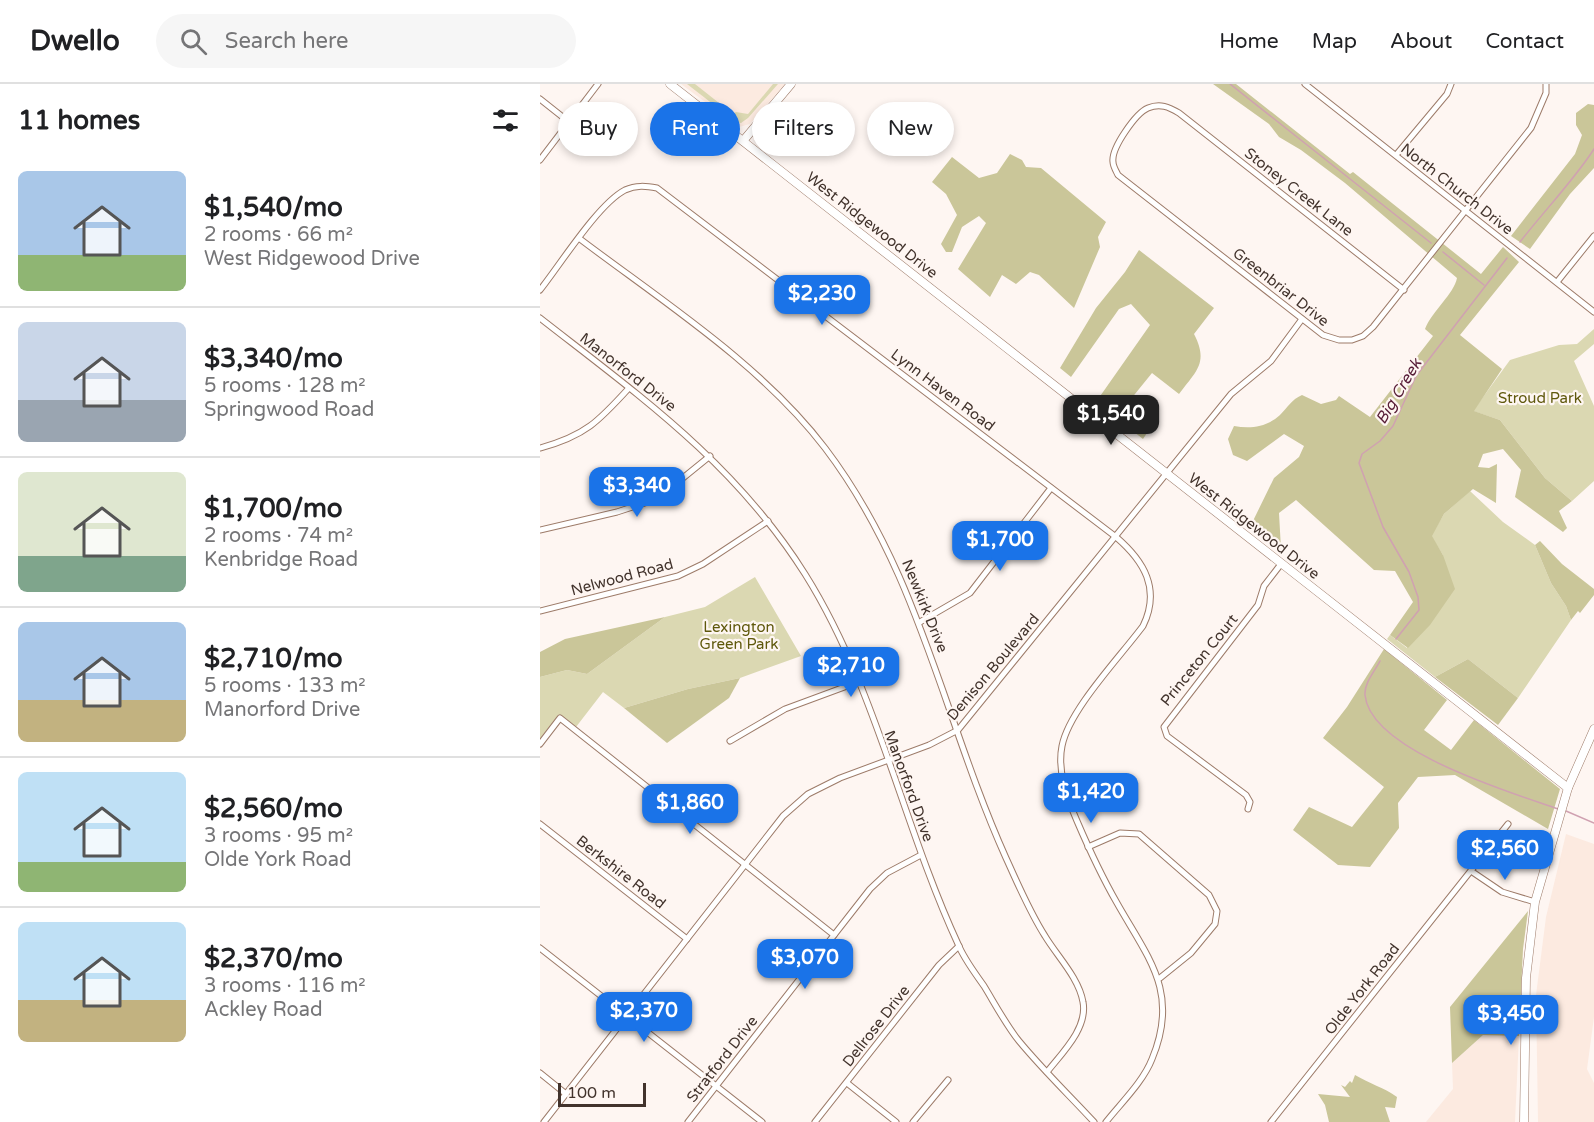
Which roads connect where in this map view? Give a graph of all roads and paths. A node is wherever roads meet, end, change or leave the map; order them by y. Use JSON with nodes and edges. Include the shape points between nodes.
{"nodes":[{"id":1,"x":598,"y":84,"type":"edge"},
{"id":2,"x":670,"y":84,"type":"edge"},
{"id":3,"x":791,"y":84,"type":"edge"},
{"id":4,"x":1305,"y":84,"type":"edge"},
{"id":5,"x":1451,"y":84,"type":"edge"},
{"id":6,"x":1546,"y":84,"type":"edge"},
{"id":7,"x":540,"y":99,"type":"edge"},
{"id":8,"x":584,"y":102,"type":"edge"},
{"id":9,"x":558,"y":113,"type":"edge"},
{"id":10,"x":1179,"y":113,"type":"joint"},
{"id":11,"x":558,"y":136,"type":"edge"},
{"id":12,"x":743,"y":141,"type":"junction"},
{"id":13,"x":1396,"y":155,"type":"junction"},
{"id":14,"x":540,"y":159,"type":"edge"},
{"id":15,"x":1467,"y":211,"type":"junction"},
{"id":16,"x":1594,"y":236,"type":"edge"},
{"id":17,"x":580,"y":239,"type":"junction"},
{"id":18,"x":1557,"y":282,"type":"junction"},
{"id":19,"x":540,"y":290,"type":"edge"},
{"id":20,"x":1404,"y":290,"type":"junction"},
{"id":21,"x":1594,"y":312,"type":"edge"},
{"id":22,"x":540,"y":318,"type":"edge"},
{"id":23,"x":1302,"y":319,"type":"junction"},
{"id":24,"x":629,"y":388,"type":"junction"},
{"id":25,"x":540,"y":448,"type":"edge"},
{"id":26,"x":710,"y":456,"type":"junction"},
{"id":27,"x":1166,"y":474,"type":"junction"},
{"id":28,"x":1051,"y":488,"type":"junction"},
{"id":29,"x":768,"y":521,"type":"junction"},
{"id":30,"x":540,"y":530,"type":"edge"},
{"id":31,"x":1116,"y":537,"type":"junction"},
{"id":32,"x":1281,"y":564,"type":"junction"},
{"id":33,"x":540,"y":611,"type":"edge"},
{"id":34,"x":920,"y":622,"type":"junction"},
{"id":35,"x":858,"y":682,"type":"junction"},
{"id":36,"x":1594,"y":729,"type":"edge"},
{"id":37,"x":958,"y":730,"type":"junction"},
{"id":38,"x":730,"y":741,"type":"dead end"},
{"id":39,"x":540,"y":744,"type":"edge"},
{"id":40,"x":888,"y":761,"type":"junction"},
{"id":41,"x":1568,"y":788,"type":"junction"},
{"id":42,"x":1248,"y":809,"type":"dead end"},
{"id":43,"x":540,"y":824,"type":"edge"},
{"id":44,"x":1508,"y":824,"type":"dead end"},
{"id":45,"x":1088,"y":847,"type":"junction"},
{"id":46,"x":921,"y":855,"type":"junction"},
{"id":47,"x":746,"y":864,"type":"junction"},
{"id":48,"x":1471,"y":871,"type":"junction"},
{"id":49,"x":1535,"y":902,"type":"junction"},
{"id":50,"x":834,"y":935,"type":"junction"},
{"id":51,"x":687,"y":939,"type":"junction"},
{"id":52,"x":959,"y":946,"type":"junction"},
{"id":53,"x":540,"y":948,"type":"edge"},
{"id":54,"x":1160,"y":978,"type":"junction"},
{"id":55,"x":627,"y":1016,"type":"junction"},
{"id":56,"x":1047,"y":1072,"type":"junction"},
{"id":57,"x":540,"y":1073,"type":"edge"},
{"id":58,"x":948,"y":1080,"type":"dead end"},
{"id":59,"x":847,"y":1083,"type":"junction"},
{"id":60,"x":716,"y":1085,"type":"junction"},
{"id":61,"x":566,"y":1094,"type":"junction"},
{"id":62,"x":544,"y":1122,"type":"edge"},
{"id":63,"x":688,"y":1122,"type":"edge"},
{"id":64,"x":762,"y":1122,"type":"edge"},
{"id":65,"x":815,"y":1122,"type":"edge"},
{"id":66,"x":896,"y":1122,"type":"edge"},
{"id":67,"x":913,"y":1122,"type":"edge"},
{"id":68,"x":1094,"y":1122,"type":"edge"},
{"id":69,"x":1106,"y":1122,"type":"edge"},
{"id":70,"x":1271,"y":1122,"type":"edge"},
{"id":71,"x":1524,"y":1122,"type":"edge"}],
"edges":[{"from":1,"to":8,"type":"street"},
{"from":2,"to":12,"type":"main road","name":"West Ridgewood Drive"},
{"from":3,"to":12,"type":"main road"},
{"from":4,"to":13,"type":"street","name":"North Church Drive"},
{"from":5,"to":13,"type":"street"},
{"from":6,"to":15,"type":"street","name":"Greenbriar Drive","via":[[1531,128]]},
{"from":7,"to":9,"type":"street"},
{"from":10,"to":20,"type":"street","name":"Stoney Creek Lane"},
{"from":10,"to":23,"type":"street","name":"Greenbriar Drive","via":[[1166,105],[1148,108],[1137,117],[1113,154],[1118,175]]},
{"from":11,"to":14,"type":"street"},
{"from":12,"to":27,"type":"main road","name":"West Ridgewood Drive"},
{"from":13,"to":15,"type":"street","name":"North Church Drive"},
{"from":15,"to":18,"type":"street","name":"North Church Drive"},
{"from":15,"to":20,"type":"street","name":"Greenbriar Drive"},
{"from":16,"to":18,"type":"street"},
{"from":17,"to":19,"type":"street","name":"Lynn Haven Road"},
{"from":17,"to":28,"type":"street","name":"Lynn Haven Road","via":[[609,202],[626,190],[642,185],[657,188]]},
{"from":17,"to":34,"type":"street","name":"Newkirk Drive","via":[[749,370],[817,438],[868,511]]},
{"from":18,"to":21,"type":"street","name":"North Church Drive"},
{"from":20,"to":23,"type":"street","name":"Greenbriar Drive","via":[[1373,327],[1352,340],[1323,335]]},
{"from":22,"to":24,"type":"street","name":"Manorford Drive"},
{"from":23,"to":27,"type":"street","name":"Denison Boulevard","via":[[1270,361],[1231,394]]},
{"from":24,"to":25,"type":"street","via":[[596,424],[573,438]]},
{"from":24,"to":26,"type":"street","name":"Manorford Drive"},
{"from":26,"to":29,"type":"street","name":"Manorford Drive"},
{"from":26,"to":30,"type":"street","via":[[657,499]]},
{"from":27,"to":31,"type":"street","name":"Denison Boulevard"},
{"from":27,"to":32,"type":"main road","name":"West Ridgewood Drive"},
{"from":28,"to":31,"type":"street","name":"Lynn Haven Road"},
{"from":28,"to":34,"type":"street","via":[[970,593]]},
{"from":29,"to":33,"type":"street","name":"Nelwood Road","via":[[678,576]]},
{"from":29,"to":35,"type":"street","name":"Manorford Drive","via":[[805,575]]},
{"from":31,"to":37,"type":"street","name":"Denison Boulevard"},
{"from":31,"to":45,"type":"street","name":"Lynn Haven Road","via":[[1143,566],[1152,597],[1143,626],[1077,712],[1062,746],[1062,778]]},
{"from":32,"to":41,"type":"main road","name":"West Ridgewood Drive"},
{"from":32,"to":42,"type":"street","name":"Princeton Court","via":[[1264,586],[1258,605],[1164,726],[1167,736],[1246,795]]},
{"from":34,"to":37,"type":"street","name":"Newkirk Drive"},
{"from":35,"to":38,"type":"street","via":[[785,709]]},
{"from":35,"to":40,"type":"street","name":"Manorford Drive"},
{"from":36,"to":41,"type":"main road"},
{"from":37,"to":40,"type":"street","name":"Denison Boulevard"},
{"from":37,"to":56,"type":"street","name":"Newkirk Drive","via":[[1025,900],[1084,1002],[1083,1019],[1075,1035]]},
{"from":39,"to":47,"type":"street","via":[[560,718]]},
{"from":40,"to":46,"type":"street","name":"Manorford Drive"},
{"from":40,"to":47,"type":"street","name":"Denison Boulevard","via":[[808,794],[783,816]]},
{"from":41,"to":49,"type":"main road"},
{"from":43,"to":51,"type":"street","name":"Berkshire Road"},
{"from":44,"to":48,"type":"street","name":"Olde York Road"},
{"from":45,"to":54,"type":"street","name":"Lynn Haven Road"},
{"from":45,"to":54,"type":"street","via":[[1120,833],[1139,834],[1209,895],[1217,911],[1215,924],[1191,953]]},
{"from":46,"to":50,"type":"street","name":"Stratford Drive","via":[[887,873]]},
{"from":46,"to":52,"type":"street","name":"Manorford Drive"},
{"from":47,"to":50,"type":"street"},
{"from":47,"to":51,"type":"street","name":"Denison Boulevard"},
{"from":48,"to":49,"type":"street","via":[[1502,892]]},
{"from":48,"to":70,"type":"street","name":"Olde York Road"},
{"from":49,"to":71,"type":"main road","via":[[1526,978]]},
{"from":50,"to":60,"type":"street","name":"Stratford Drive"},
{"from":51,"to":55,"type":"street","name":"Denison Boulevard"},
{"from":52,"to":56,"type":"street","name":"Manorford Drive","via":[[1017,1039]]},
{"from":52,"to":59,"type":"street","name":"Dellrose Drive","via":[[939,965]]},
{"from":53,"to":55,"type":"street"},
{"from":54,"to":69,"type":"street","via":[[1162,1016],[1152,1060]]},
{"from":55,"to":60,"type":"street"},
{"from":55,"to":61,"type":"street","name":"Denison Boulevard"},
{"from":56,"to":68,"type":"street","name":"Manorford Drive"},
{"from":57,"to":61,"type":"street"},
{"from":58,"to":67,"type":"street"},
{"from":59,"to":65,"type":"street","name":"Dellrose Drive"},
{"from":59,"to":66,"type":"street"},
{"from":60,"to":63,"type":"street","name":"Stratford Drive"},
{"from":60,"to":64,"type":"street"},
{"from":61,"to":62,"type":"street","name":"Denison Boulevard"}]}
